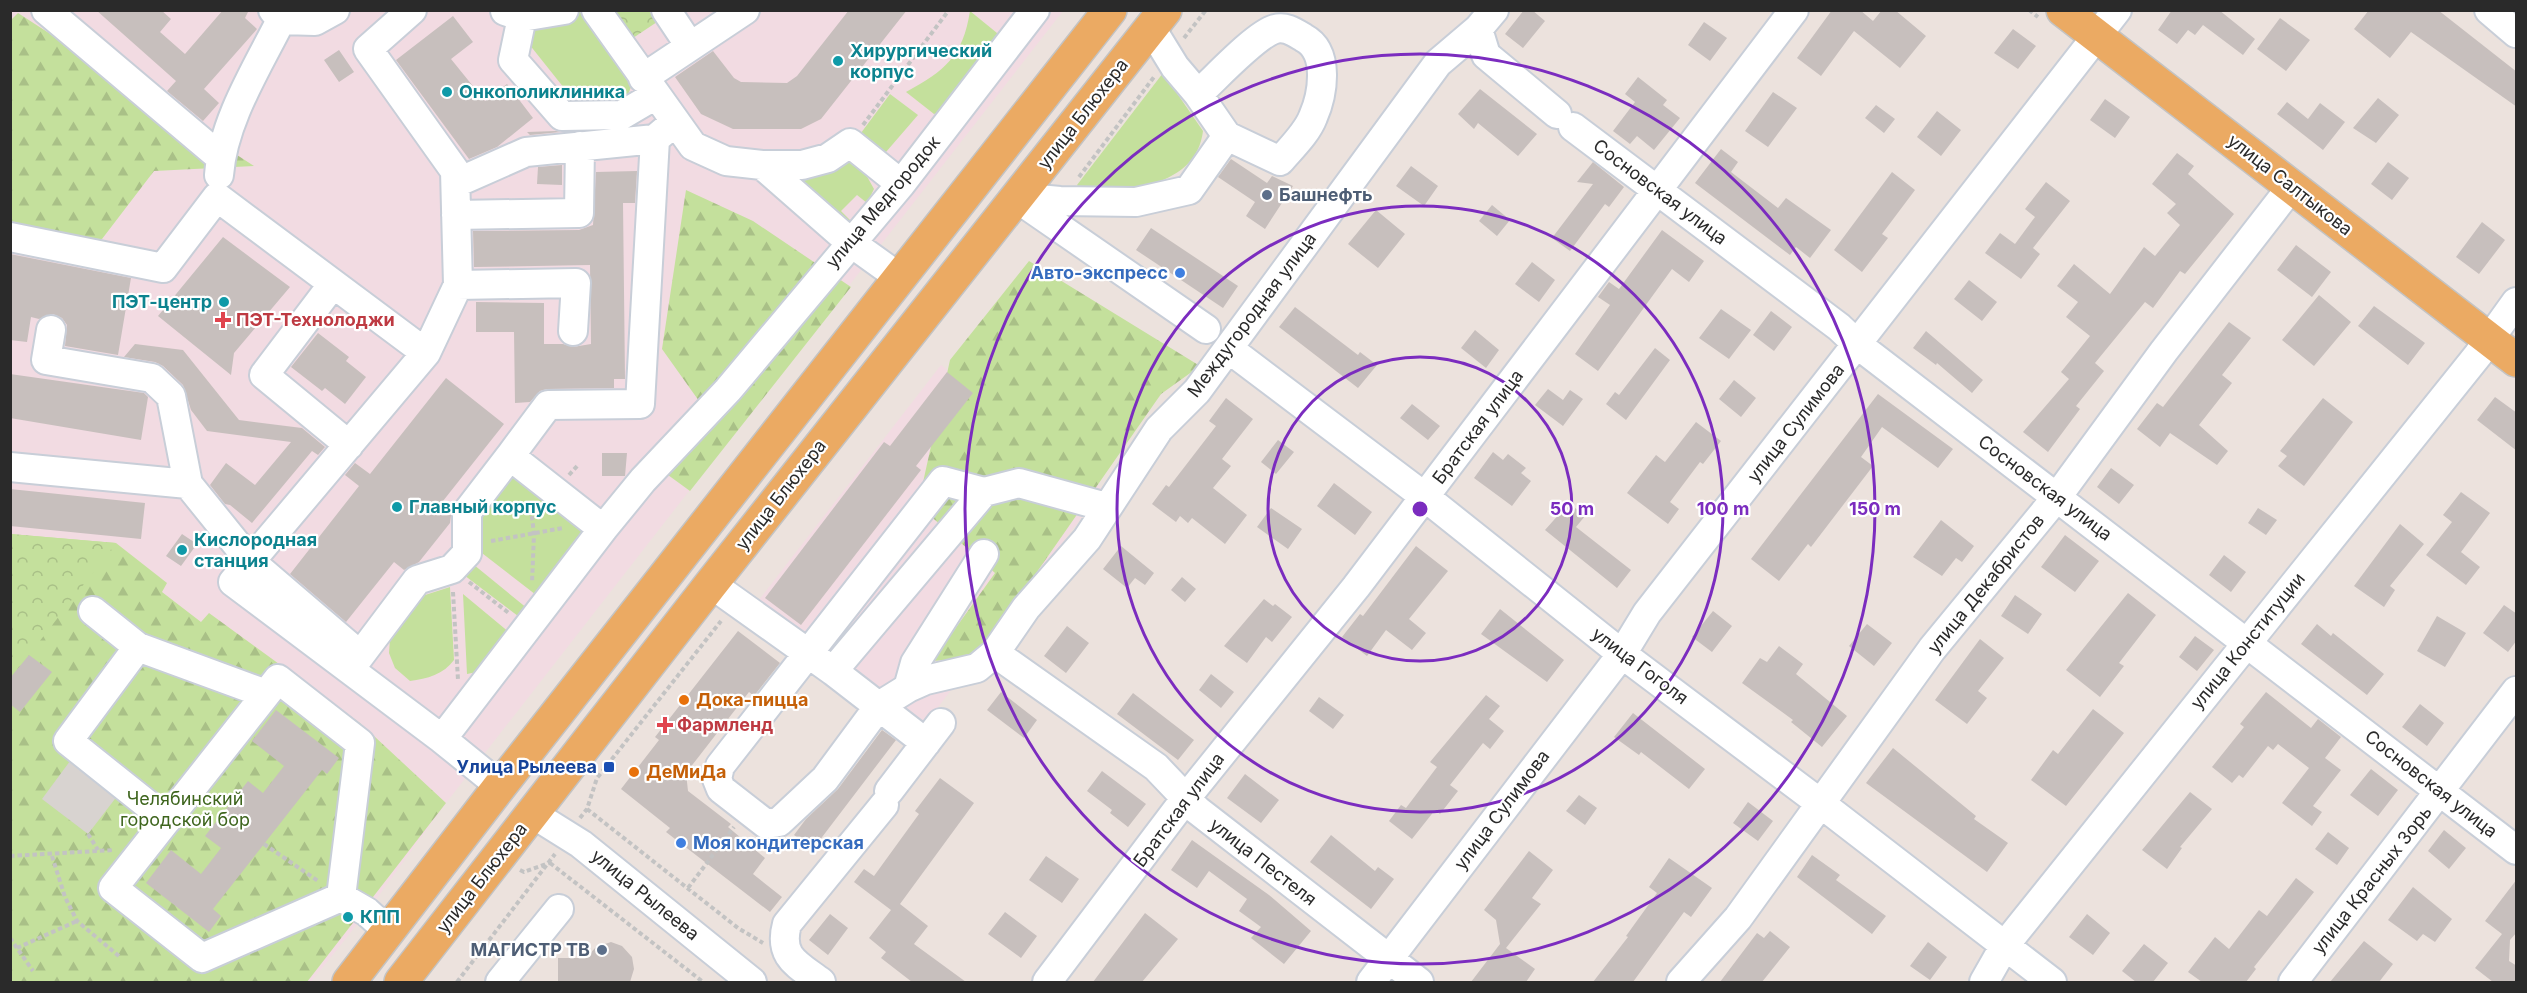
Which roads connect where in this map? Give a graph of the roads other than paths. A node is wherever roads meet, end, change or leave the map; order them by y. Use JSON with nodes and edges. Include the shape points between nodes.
{"nodes":[{"id":1,"x":46,"y":10,"type":"edge"},
{"id":2,"x":335,"y":10,"type":"edge"},
{"id":3,"x":412,"y":10,"type":"edge"},
{"id":4,"x":564,"y":10,"type":"edge"},
{"id":5,"x":596,"y":10,"type":"edge"},
{"id":6,"x":666,"y":10,"type":"edge"},
{"id":7,"x":745,"y":10,"type":"edge"},
{"id":8,"x":1035,"y":10,"type":"edge"},
{"id":9,"x":1110,"y":10,"type":"edge"},
{"id":10,"x":1794,"y":10,"type":"edge"},
{"id":11,"x":2063,"y":10,"type":"edge"},
{"id":12,"x":2117,"y":10,"type":"edge"},
{"id":13,"x":2488,"y":10,"type":"edge"},
{"id":14,"x":513,"y":14,"type":"edge"},
{"id":15,"x":277,"y":15,"type":"edge"},
{"id":16,"x":1158,"y":19,"type":"edge"},
{"id":17,"x":1486,"y":20,"type":"edge"},
{"id":18,"x":2517,"y":33,"type":"edge"},
{"id":19,"x":2097,"y":36,"type":"junction"},
{"id":20,"x":690,"y":46,"type":"junction"},
{"id":21,"x":650,"y":87,"type":"junction"},
{"id":22,"x":1198,"y":94,"type":"junction"},
{"id":23,"x":665,"y":130,"type":"junction"},
{"id":24,"x":1227,"y":136,"type":"junction"},
{"id":25,"x":580,"y":147,"type":"junction"},
{"id":26,"x":220,"y":157,"type":"junction"},
{"id":27,"x":762,"y":165,"type":"junction"},
{"id":28,"x":456,"y":183,"type":"junction"},
{"id":29,"x":901,"y":184,"type":"junction"},
{"id":30,"x":2292,"y":186,"type":"junction"},
{"id":31,"x":1659,"y":190,"type":"junction"},
{"id":32,"x":217,"y":197,"type":"junction"},
{"id":33,"x":1016,"y":197,"type":"junction"},
{"id":34,"x":456,"y":215,"type":"junction"},
{"id":35,"x":10,"y":237,"type":"edge"},
{"id":36,"x":850,"y":242,"type":"junction"},
{"id":37,"x":900,"y":278,"type":"junction"},
{"id":38,"x":333,"y":284,"type":"junction"},
{"id":39,"x":458,"y":285,"type":"junction"},
{"id":40,"x":2517,"y":302,"type":"edge"},
{"id":41,"x":1206,"y":329,"type":"dead end"},
{"id":42,"x":51,"y":330,"type":"dead end"},
{"id":43,"x":573,"y":331,"type":"dead end"},
{"id":44,"x":2490,"y":339,"type":"junction"},
{"id":45,"x":1858,"y":345,"type":"junction"},
{"id":46,"x":1229,"y":349,"type":"junction"},
{"id":47,"x":426,"y":353,"type":"junction"},
{"id":48,"x":2517,"y":360,"type":"edge"},
{"id":49,"x":349,"y":445,"type":"junction"},
{"id":50,"x":517,"y":462,"type":"junction"},
{"id":51,"x":10,"y":467,"type":"edge"},
{"id":52,"x":188,"y":484,"type":"junction"},
{"id":53,"x":984,"y":492,"type":"junction"},
{"id":54,"x":1425,"y":496,"type":"junction"},
{"id":55,"x":2057,"y":497,"type":"junction"},
{"id":56,"x":1106,"y":507,"type":"junction"},
{"id":57,"x":599,"y":526,"type":"junction"},
{"id":58,"x":984,"y":554,"type":"dead end"},
{"id":59,"x":251,"y":562,"type":"junction"},
{"id":60,"x":711,"y":584,"type":"junction"},
{"id":61,"x":93,"y":611,"type":"dead end"},
{"id":62,"x":2247,"y":642,"type":"junction"},
{"id":63,"x":138,"y":647,"type":"junction"},
{"id":64,"x":995,"y":653,"type":"junction"},
{"id":65,"x":809,"y":654,"type":"junction"},
{"id":66,"x":1622,"y":654,"type":"junction"},
{"id":67,"x":355,"y":662,"type":"junction"},
{"id":68,"x":833,"y":671,"type":"junction"},
{"id":69,"x":908,"y":688,"type":"junction"},
{"id":70,"x":2517,"y":691,"type":"edge"},
{"id":71,"x":266,"y":694,"type":"junction"},
{"id":72,"x":879,"y":706,"type":"junction"},
{"id":73,"x":442,"y":739,"type":"junction"},
{"id":74,"x":500,"y":786,"type":"junction"},
{"id":75,"x":2441,"y":790,"type":"junction"},
{"id":76,"x":1186,"y":798,"type":"junction"},
{"id":77,"x":1820,"y":803,"type":"junction"},
{"id":78,"x":533,"y":813,"type":"junction"},
{"id":79,"x":166,"y":820,"type":"junction"},
{"id":80,"x":2517,"y":850,"type":"edge"},
{"id":81,"x":341,"y":897,"type":"junction"},
{"id":82,"x":559,"y":909,"type":"dead end"},
{"id":83,"x":2034,"y":909,"type":"junction"},
{"id":84,"x":389,"y":932,"type":"junction"},
{"id":85,"x":2005,"y":945,"type":"junction"},
{"id":86,"x":1388,"y":959,"type":"junction"},
{"id":87,"x":738,"y":978,"type":"edge"},
{"id":88,"x":2046,"y":978,"type":"edge"},
{"id":89,"x":349,"y":982,"type":"edge"},
{"id":90,"x":401,"y":982,"type":"edge"},
{"id":91,"x":501,"y":982,"type":"edge"},
{"id":92,"x":820,"y":982,"type":"edge"},
{"id":93,"x":1047,"y":982,"type":"edge"},
{"id":94,"x":1371,"y":982,"type":"edge"},
{"id":95,"x":1419,"y":982,"type":"edge"},
{"id":96,"x":1681,"y":982,"type":"edge"},
{"id":97,"x":1984,"y":982,"type":"edge"},
{"id":98,"x":2293,"y":982,"type":"edge"}],
"edges":[{"from":1,"to":26,"type":"street"},
{"from":2,"to":15,"type":"street","via":[[315,21]]},
{"from":3,"to":28,"type":"street","via":[[368,49],[456,171]]},
{"from":4,"to":14,"type":"street"},
{"from":5,"to":21,"type":"street"},
{"from":6,"to":20,"type":"street"},
{"from":7,"to":20,"type":"street"},
{"from":8,"to":29,"type":"street","name":"улица Медгородок"},
{"from":9,"to":37,"type":"main road"},
{"from":10,"to":31,"type":"street","name":"Братская улица"},
{"from":11,"to":19,"type":"main road","name":"улица Салтыкова"},
{"from":12,"to":19,"type":"street","name":"улица Сулимова"},
{"from":13,"to":18,"type":"street"},
{"from":14,"to":21,"type":"street","via":[[513,60],[562,116],[622,115]]},
{"from":15,"to":26,"type":"street"},
{"from":16,"to":22,"type":"street","via":[[1175,68]]},
{"from":16,"to":33,"type":"main road","name":"улица Блюхера"},
{"from":17,"to":31,"type":"street","name":"Сосновская улица","via":[[1486,55],[1565,121]]},
{"from":17,"to":46,"type":"street","name":"Междугородная улица","via":[[1438,63]]},
{"from":19,"to":30,"type":"main road","name":"улица Салтыкова"},
{"from":19,"to":45,"type":"street","name":"улица Сулимова"},
{"from":20,"to":21,"type":"street"},
{"from":21,"to":23,"type":"street"},
{"from":22,"to":24,"type":"street"},
{"from":22,"to":24,"type":"street","via":[[1272,30],[1285,27],[1309,40],[1321,61],[1323,86],[1313,119],[1280,161]]},
{"from":23,"to":25,"type":"street"},
{"from":23,"to":27,"type":"street","via":[[726,161]]},
{"from":23,"to":50,"type":"street","via":[[640,404],[548,405]]},
{"from":24,"to":33,"type":"street","via":[[1190,190],[1136,202]]},
{"from":25,"to":28,"type":"street","via":[[526,152]]},
{"from":25,"to":34,"type":"street","via":[[579,213]]},
{"from":26,"to":32,"type":"street"},
{"from":27,"to":29,"type":"street","via":[[802,165],[828,158],[850,143]]},
{"from":27,"to":36,"type":"street"},
{"from":28,"to":34,"type":"street"},
{"from":29,"to":36,"type":"street","name":"улица Медгородок"},
{"from":30,"to":44,"type":"main road","name":"улица Салтыкова"},
{"from":30,"to":55,"type":"street","name":"улица Декабристов"},
{"from":31,"to":45,"type":"street","name":"Сосновская улица"},
{"from":31,"to":54,"type":"street","name":"Братская улица"},
{"from":32,"to":35,"type":"street","via":[[163,268]]},
{"from":32,"to":38,"type":"street"},
{"from":33,"to":41,"type":"street"},
{"from":33,"to":60,"type":"main road","name":"улица Блюхера"},
{"from":34,"to":39,"type":"street"},
{"from":36,"to":37,"type":"street"},
{"from":36,"to":57,"type":"street","name":"улица Медгородок","via":[[728,390]]},
{"from":37,"to":74,"type":"main road"},
{"from":38,"to":47,"type":"street"},
{"from":38,"to":49,"type":"street","via":[[264,375]]},
{"from":39,"to":43,"type":"street","via":[[576,283]]},
{"from":39,"to":47,"type":"street"},
{"from":40,"to":44,"type":"street","name":"улица Конституции"},
{"from":42,"to":52,"type":"street","via":[[46,360],[152,378],[171,396]]},
{"from":44,"to":48,"type":"main road","name":"улица Салтыкова"},
{"from":44,"to":62,"type":"street","name":"улица Конституции"},
{"from":45,"to":55,"type":"street","name":"Сосновская улица"},
{"from":45,"to":66,"type":"street","name":"улица Сулимова","via":[[1647,613]]},
{"from":46,"to":54,"type":"street","name":"улица Гоголя"},
{"from":46,"to":56,"type":"street","name":"Междугородная улица","via":[[1197,391],[1159,429]]},
{"from":47,"to":49,"type":"street"},
{"from":49,"to":59,"type":"street"},
{"from":50,"to":57,"type":"street"},
{"from":50,"to":67,"type":"street","via":[[467,512],[459,558],[417,580]]},
{"from":51,"to":52,"type":"street"},
{"from":52,"to":59,"type":"street"},
{"from":53,"to":56,"type":"street","via":[[1019,483]]},
{"from":53,"to":65,"type":"street","via":[[943,481]]},
{"from":53,"to":68,"type":"street"},
{"from":54,"to":66,"type":"street","name":"улица Гоголя"},
{"from":54,"to":76,"type":"street","name":"Братская улица"},
{"from":55,"to":62,"type":"street","name":"Сосновская улица"},
{"from":55,"to":77,"type":"street","name":"улица Декабристов","via":[[1932,649]]},
{"from":56,"to":64,"type":"street","name":"Междугородная улица","via":[[1087,539],[1026,608]]},
{"from":57,"to":73,"type":"street","name":"улица Медгородок"},
{"from":58,"to":69,"type":"street","via":[[915,663]]},
{"from":59,"to":67,"type":"street","via":[[233,582]]},
{"from":60,"to":65,"type":"street"},
{"from":60,"to":78,"type":"main road","name":"улица Блюхера"},
{"from":61,"to":63,"type":"street"},
{"from":62,"to":75,"type":"street","name":"Сосновская улица"},
{"from":62,"to":83,"type":"street","name":"улица Конституции"},
{"from":63,"to":71,"type":"street"},
{"from":63,"to":79,"type":"street","via":[[68,741]]},
{"from":64,"to":69,"type":"street","via":[[977,668]]},
{"from":64,"to":76,"type":"street","name":"улица Пестеля","via":[[1156,767]]},
{"from":65,"to":68,"type":"street"},
{"from":65,"to":72,"type":"street","via":[[720,766],[717,779],[721,789],[766,824],[779,822],[825,779]]},
{"from":66,"to":77,"type":"street","name":"улица Гоголя"},
{"from":66,"to":86,"type":"street","name":"улица Сулимова"},
{"from":67,"to":73,"type":"street"},
{"from":68,"to":72,"type":"street"},
{"from":69,"to":72,"type":"street"},
{"from":70,"to":75,"type":"street","name":"улица Красных Зорь"},
{"from":71,"to":79,"type":"street"},
{"from":71,"to":81,"type":"street","via":[[278,679],[360,743]]},
{"from":72,"to":92,"type":"street","via":[[934,733],[787,924],[783,940],[788,956]]},
{"from":73,"to":74,"type":"street"},
{"from":74,"to":78,"type":"main road"},
{"from":74,"to":84,"type":"main road"},
{"from":75,"to":80,"type":"street","name":"Сосновская улица"},
{"from":75,"to":98,"type":"street","name":"улица Красных Зорь"},
{"from":76,"to":86,"type":"street","name":"улица Пестеля"},
{"from":76,"to":93,"type":"street","name":"Братская улица"},
{"from":77,"to":85,"type":"street","name":"улица Гоголя"},
{"from":77,"to":96,"type":"street","name":"улица Декабристов","via":[[1738,918]]},
{"from":78,"to":87,"type":"street","name":"улица Рылеева","via":[[581,844]]},
{"from":78,"to":90,"type":"main road","name":"улица Блюхера"},
{"from":79,"to":81,"type":"street","via":[[113,888],[202,958]]},
{"from":81,"to":84,"type":"street","via":[[367,912]]},
{"from":82,"to":91,"type":"street"},
{"from":83,"to":85,"type":"street","name":"улица Конституции"},
{"from":83,"to":88,"type":"street","via":[[2032,942]]},
{"from":84,"to":89,"type":"main road"},
{"from":85,"to":88,"type":"street","name":"улица Гоголя"},
{"from":85,"to":97,"type":"street","name":"улица Конституции"},
{"from":86,"to":94,"type":"street","name":"улица Сулимова"},
{"from":86,"to":95,"type":"street","name":"улица Пестеля"}]}
